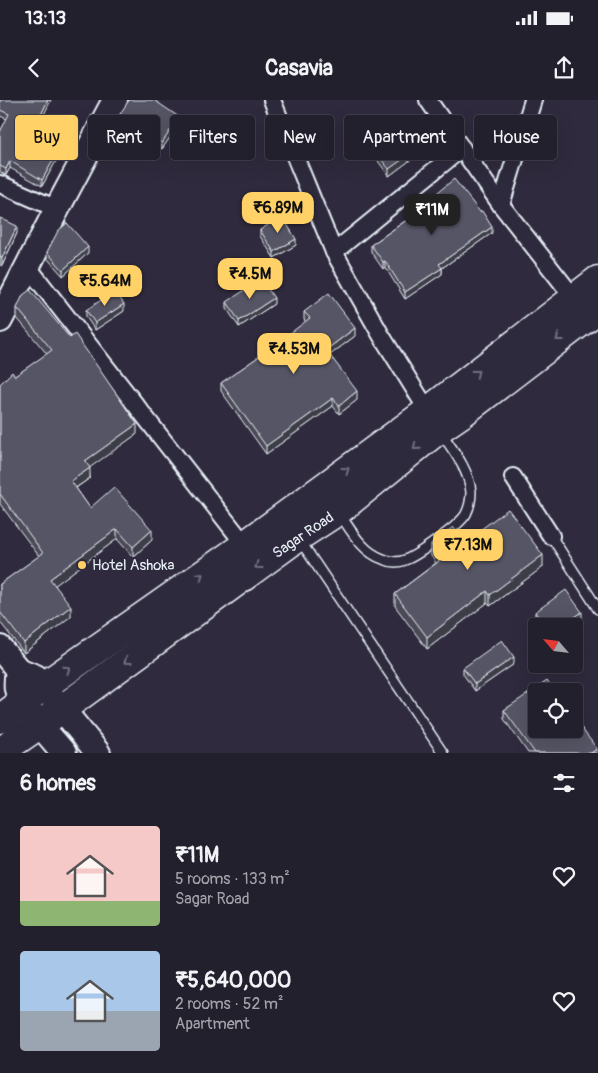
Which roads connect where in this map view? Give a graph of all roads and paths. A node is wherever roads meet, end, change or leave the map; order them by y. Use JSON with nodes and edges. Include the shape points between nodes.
{"nodes":[{"id":1,"x":115,"y":100,"type":"edge"},
{"id":2,"x":272,"y":100,"type":"edge"},
{"id":3,"x":428,"y":100,"type":"edge"},
{"id":4,"x":533,"y":100,"type":"edge"},
{"id":5,"x":439,"y":115,"type":"edge"},
{"id":6,"x":464,"y":151,"type":"edge"},
{"id":7,"x":447,"y":160,"type":"edge"},
{"id":8,"x":0,"y":184,"type":"edge"},
{"id":9,"x":501,"y":204,"type":"junction"},
{"id":10,"x":56,"y":209,"type":"junction"},
{"id":11,"x":334,"y":252,"type":"junction"},
{"id":12,"x":28,"y":267,"type":"junction"},
{"id":13,"x":598,"y":280,"type":"edge"},
{"id":14,"x":586,"y":303,"type":"edge"},
{"id":15,"x":0,"y":320,"type":"edge"},
{"id":16,"x":433,"y":420,"type":"junction"},
{"id":17,"x":513,"y":476,"type":"dead end"},
{"id":18,"x":330,"y":499,"type":"junction"},
{"id":19,"x":291,"y":526,"type":"junction"},
{"id":20,"x":551,"y":536,"type":"joint"},
{"id":21,"x":245,"y":545,"type":"junction"},
{"id":22,"x":598,"y":609,"type":"edge"},
{"id":23,"x":0,"y":648,"type":"edge"},
{"id":24,"x":34,"y":694,"type":"junction"},
{"id":25,"x":62,"y":709,"type":"junction"},
{"id":26,"x":0,"y":719,"type":"edge"},
{"id":27,"x":40,"y":724,"type":"junction"},
{"id":28,"x":0,"y":752,"type":"edge"},
{"id":29,"x":64,"y":753,"type":"edge"},
{"id":30,"x":98,"y":753,"type":"edge"},
{"id":31,"x":443,"y":753,"type":"edge"}],
"edges":[{"from":1,"to":10,"type":"street"},
{"from":2,"to":11,"type":"street"},
{"from":3,"to":5,"type":"street"},
{"from":4,"to":9,"type":"street"},
{"from":6,"to":9,"type":"street"},
{"from":7,"to":11,"type":"street"},
{"from":8,"to":10,"type":"street"},
{"from":9,"to":14,"type":"street"},
{"from":10,"to":12,"type":"street"},
{"from":11,"to":16,"type":"street"},
{"from":12,"to":15,"type":"street"},
{"from":12,"to":21,"type":"street"},
{"from":13,"to":14,"type":"highway","name":"Sagar Road"},
{"from":14,"to":16,"type":"highway","name":"Sagar Road"},
{"from":16,"to":18,"type":"highway","name":"Sagar Road"},
{"from":16,"to":18,"type":"lane","via":[[464,468],[471,492],[470,503],[458,523],[419,553],[404,561],[393,562],[371,553],[360,543]]},
{"from":17,"to":20,"type":"street"},
{"from":18,"to":19,"type":"highway","name":"Sagar Road"},
{"from":19,"to":21,"type":"highway","name":"Sagar Road"},
{"from":19,"to":25,"type":"highway","name":"Sagar Road","one_way":true},
{"from":19,"to":31,"type":"lane"},
{"from":20,"to":22,"type":"lane"},
{"from":24,"to":21,"type":"highway","name":"Sagar Road","one_way":true},
{"from":23,"to":24,"type":"street","via":[[18,670],[18,692]]},
{"from":24,"to":25,"type":"street"},
{"from":24,"to":26,"type":"highway","name":"Sagar Road"},
{"from":24,"to":27,"type":"street"},
{"from":25,"to":27,"type":"highway","name":"Sagar Road"},
{"from":25,"to":30,"type":"street"},
{"from":27,"to":28,"type":"highway","name":"Sagar Road"},
{"from":27,"to":29,"type":"street"}]}
